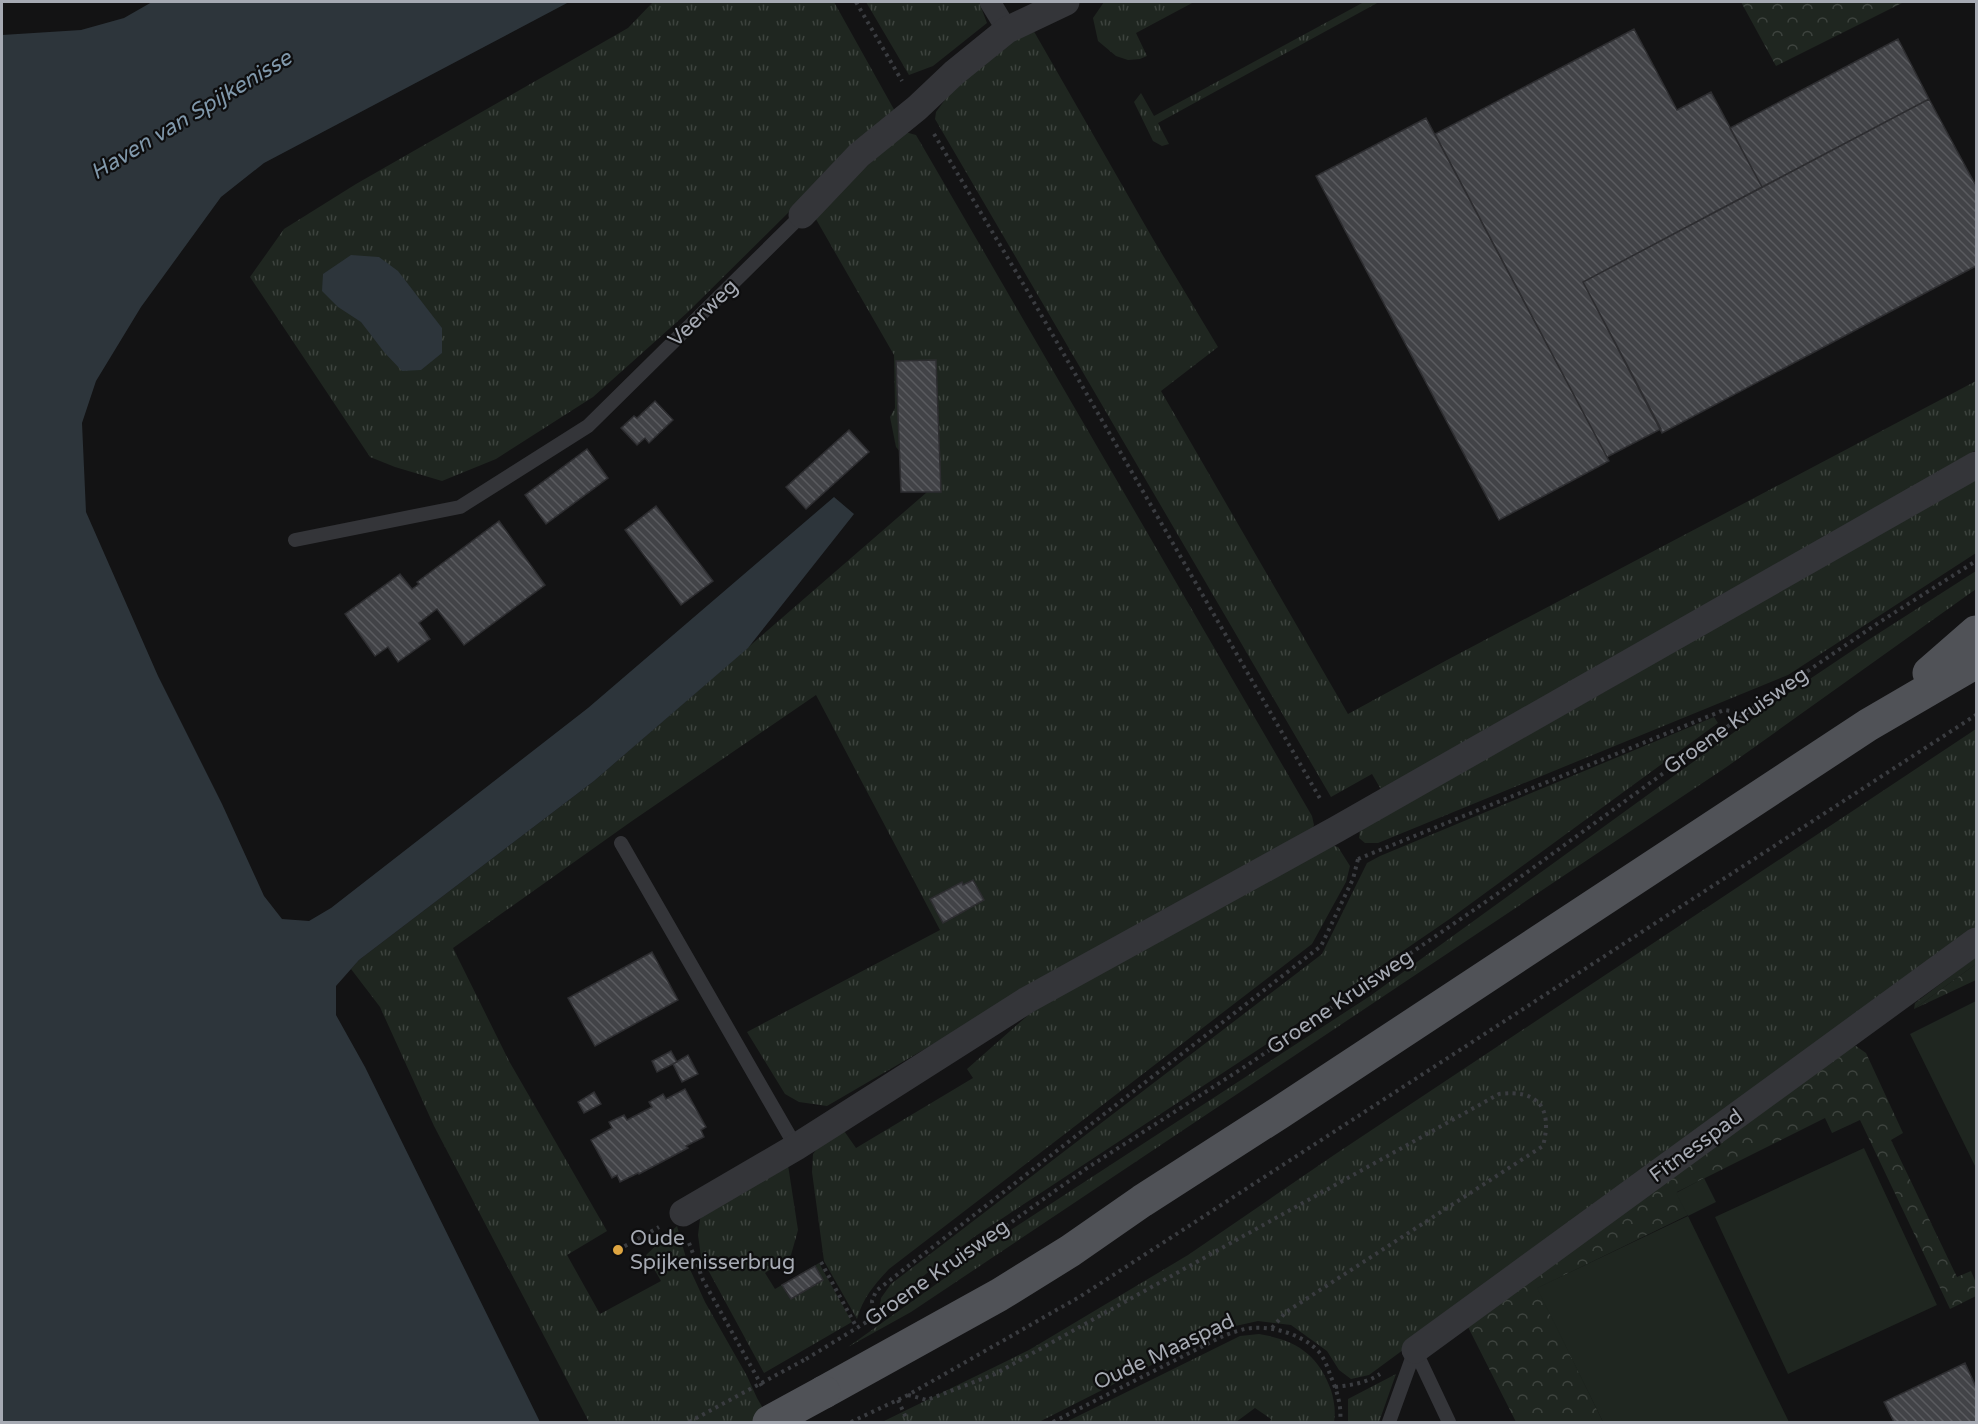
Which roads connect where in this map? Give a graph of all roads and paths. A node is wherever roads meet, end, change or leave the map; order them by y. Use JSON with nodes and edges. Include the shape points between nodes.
{"nodes":[{"id":1,"x":856,"y":2,"type":"edge"},
{"id":2,"x":990,"y":2,"type":"edge"},
{"id":3,"x":1066,"y":2,"type":"edge"},
{"id":4,"x":1007,"y":30,"type":"junction"},
{"id":5,"x":917,"y":108,"type":"junction"},
{"id":6,"x":802,"y":215,"type":"joint"},
{"id":7,"x":1977,"y":465,"type":"edge"},
{"id":8,"x":295,"y":540,"type":"dead end"},
{"id":9,"x":1977,"y":561,"type":"edge"},
{"id":10,"x":1977,"y":632,"type":"edge"},
{"id":11,"x":1977,"y":662,"type":"edge"},
{"id":12,"x":1745,"y":714,"type":"junction"},
{"id":13,"x":1977,"y":715,"type":"edge"},
{"id":14,"x":1868,"y":725,"type":"junction"},
{"id":15,"x":1337,"y":829,"type":"junction"},
{"id":16,"x":621,"y":843,"type":"dead end"},
{"id":17,"x":1977,"y":941,"type":"edge"},
{"id":18,"x":796,"y":1147,"type":"junction"},
{"id":19,"x":683,"y":1213,"type":"junction"},
{"id":20,"x":618,"y":1250,"type":"dead end"},
{"id":21,"x":821,"y":1262,"type":"dead end"},
{"id":22,"x":873,"y":1318,"type":"junction"},
{"id":23,"x":857,"y":1328,"type":"junction"},
{"id":24,"x":1271,"y":1329,"type":"junction"},
{"id":25,"x":1415,"y":1350,"type":"junction"},
{"id":26,"x":1335,"y":1387,"type":"junction"},
{"id":27,"x":764,"y":1390,"type":"dead end"},
{"id":28,"x":908,"y":1395,"type":"junction"},
{"id":29,"x":898,"y":1400,"type":"junction"},
{"id":30,"x":689,"y":1422,"type":"edge"},
{"id":31,"x":769,"y":1422,"type":"edge"},
{"id":32,"x":851,"y":1422,"type":"edge"},
{"id":33,"x":908,"y":1422,"type":"edge"},
{"id":34,"x":1053,"y":1422,"type":"edge"},
{"id":35,"x":1340,"y":1422,"type":"edge"},
{"id":36,"x":1389,"y":1422,"type":"edge"},
{"id":37,"x":1449,"y":1422,"type":"edge"}],
"edges":[{"from":1,"to":5,"type":"path"},
{"from":2,"to":4,"type":"street"},
{"from":3,"to":4,"type":"street","name":"Veerweg"},
{"from":4,"to":5,"type":"street","name":"Veerweg"},
{"from":5,"to":6,"type":"street","name":"Veerweg","via":[[859,155]]},
{"from":5,"to":15,"type":"path","via":[[1028,292]]},
{"from":6,"to":8,"type":"lane","name":"Veerweg","via":[[588,426],[460,507]]},
{"from":7,"to":15,"type":"street"},
{"from":9,"to":12,"type":"path","name":"Groene Kruisweg"},
{"from":10,"to":14,"type":"main road","name":"Groene Kruisweg"},
{"from":11,"to":14,"type":"main road","name":"Groene Kruisweg"},
{"from":12,"to":22,"type":"path","name":"Groene Kruisweg","via":[[1497,894],[1249,1064],[1087,1168]]},
{"from":12,"to":22,"type":"path","via":[[1724,710],[1358,859],[1353,879],[1321,946],[876,1291]]},
{"from":13,"to":28,"type":"path","via":[[1154,1251]]},
{"from":14,"to":31,"type":"main road","name":"Groene Kruisweg","bridge":true,"via":[[1060,1257]]},
{"from":15,"to":18,"type":"street","via":[[1027,1000]]},
{"from":16,"to":18,"type":"lane"},
{"from":17,"to":25,"type":"street","name":"Fitnesspad"},
{"from":18,"to":19,"type":"street"},
{"from":19,"to":20,"type":"path"},
{"from":19,"to":27,"type":"path","via":[[690,1247],[703,1280]]},
{"from":21,"to":23,"type":"path"},
{"from":22,"to":23,"type":"path","name":"Groene Kruisweg"},
{"from":23,"to":30,"type":"path","name":"Groene Kruisweg","bridge":true},
{"from":24,"to":26,"type":"path","name":"Oude Maaspad","via":[[1305,1341],[1318,1352]]},
{"from":24,"to":28,"type":"path","via":[[1286,1312],[1543,1146],[1548,1128],[1544,1109],[1530,1096],[1515,1092],[1499,1094],[995,1374],[927,1400]]},
{"from":24,"to":34,"type":"path","name":"Oude Maaspad","via":[[1242,1329],[1219,1338]]},
{"from":25,"to":26,"type":"path","via":[[1370,1380]]},
{"from":25,"to":36,"type":"lane"},
{"from":25,"to":37,"type":"lane"},
{"from":26,"to":35,"type":"path","name":"Oude Maaspad"},
{"from":28,"to":29,"type":"path"},
{"from":29,"to":32,"type":"path"},
{"from":29,"to":33,"type":"path"}]}
